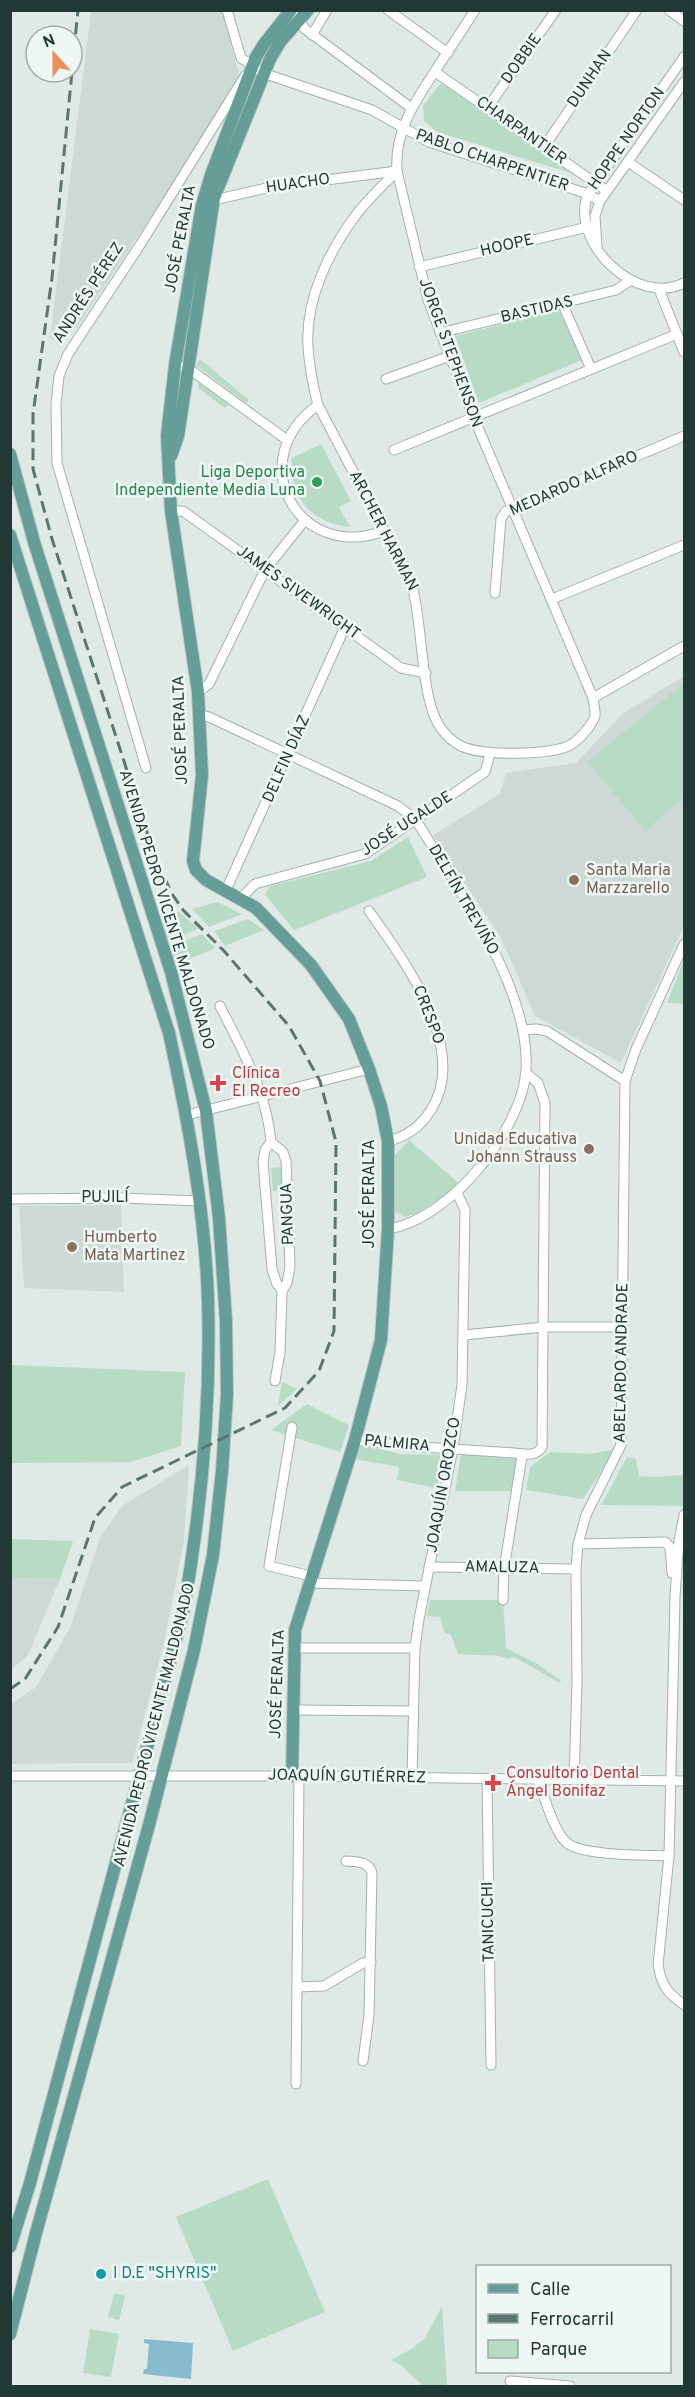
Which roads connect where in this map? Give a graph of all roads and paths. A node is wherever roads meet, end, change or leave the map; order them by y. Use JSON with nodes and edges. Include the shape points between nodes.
{"nodes":[{"id":1,"x":228,"y":10,"type":"edge"},
{"id":2,"x":308,"y":10,"type":"edge"},
{"id":3,"x":327,"y":10,"type":"edge"},
{"id":4,"x":387,"y":10,"type":"edge"},
{"id":5,"x":475,"y":10,"type":"edge"},
{"id":6,"x":556,"y":10,"type":"edge"},
{"id":7,"x":637,"y":10,"type":"edge"},
{"id":8,"x":669,"y":10,"type":"edge"},
{"id":9,"x":294,"y":14,"type":"edge"},
{"id":10,"x":684,"y":21,"type":"edge"},
{"id":11,"x":312,"y":35,"type":"junction"},
{"id":12,"x":448,"y":52,"type":"junction"},
{"id":13,"x":684,"y":57,"type":"edge"},
{"id":14,"x":258,"y":70,"type":"junction"},
{"id":15,"x":435,"y":72,"type":"junction"},
{"id":16,"x":684,"y":82,"type":"edge"},
{"id":17,"x":410,"y":107,"type":"junction"},
{"id":18,"x":488,"y":107,"type":"junction"},
{"id":19,"x":402,"y":128,"type":"junction"},
{"id":20,"x":544,"y":147,"type":"junction"},
{"id":21,"x":628,"y":162,"type":"junction"},
{"id":22,"x":397,"y":171,"type":"junction"},
{"id":23,"x":596,"y":183,"type":"junction"},
{"id":24,"x":607,"y":191,"type":"junction"},
{"id":25,"x":588,"y":194,"type":"junction"},
{"id":26,"x":684,"y":197,"type":"edge"},
{"id":27,"x":214,"y":198,"type":"junction"},
{"id":28,"x":600,"y":201,"type":"junction"},
{"id":29,"x":202,"y":205,"type":"junction"},
{"id":30,"x":591,"y":227,"type":"junction"},
{"id":31,"x":419,"y":267,"type":"junction"},
{"id":32,"x":631,"y":280,"type":"junction"},
{"id":33,"x":684,"y":283,"type":"edge"},
{"id":34,"x":659,"y":289,"type":"junction"},
{"id":35,"x":563,"y":305,"type":"junction"},
{"id":36,"x":440,"y":333,"type":"junction"},
{"id":37,"x":677,"y":334,"type":"junction"},
{"id":38,"x":684,"y":352,"type":"edge"},
{"id":39,"x":450,"y":356,"type":"junction"},
{"id":40,"x":175,"y":365,"type":"junction"},
{"id":41,"x":188,"y":368,"type":"junction"},
{"id":42,"x":591,"y":369,"type":"junction"},
{"id":43,"x":386,"y":379,"type":"dead end"},
{"id":44,"x":318,"y":405,"type":"junction"},
{"id":45,"x":474,"y":418,"type":"junction"},
{"id":46,"x":684,"y":436,"type":"edge"},
{"id":47,"x":287,"y":440,"type":"junction"},
{"id":48,"x":394,"y":450,"type":"dead end"},
{"id":49,"x":10,"y":453,"type":"edge"},
{"id":50,"x":169,"y":460,"type":"junction"},
{"id":51,"x":512,"y":508,"type":"junction"},
{"id":52,"x":171,"y":511,"type":"junction"},
{"id":53,"x":305,"y":520,"type":"junction"},
{"id":54,"x":384,"y":531,"type":"junction"},
{"id":55,"x":10,"y":535,"type":"edge"},
{"id":56,"x":684,"y":544,"type":"edge"},
{"id":57,"x":265,"y":570,"type":"junction"},
{"id":58,"x":495,"y":593,"type":"dead end"},
{"id":59,"x":552,"y":599,"type":"junction"},
{"id":60,"x":345,"y":627,"type":"junction"},
{"id":61,"x":684,"y":646,"type":"edge"},
{"id":62,"x":426,"y":673,"type":"junction"},
{"id":63,"x":198,"y":692,"type":"junction"},
{"id":64,"x":593,"y":698,"type":"junction"},
{"id":65,"x":199,"y":715,"type":"junction"},
{"id":66,"x":289,"y":754,"type":"junction"},
{"id":67,"x":490,"y":754,"type":"junction"},
{"id":68,"x":146,"y":768,"type":"dead end"},
{"id":69,"x":416,"y":820,"type":"junction"},
{"id":70,"x":226,"y":890,"type":"junction"},
{"id":71,"x":242,"y":898,"type":"junction"},
{"id":72,"x":369,"y":912,"type":"dead end"},
{"id":73,"x":684,"y":944,"type":"edge"},
{"id":74,"x":219,"y":1006,"type":"dead end"},
{"id":75,"x":524,"y":1029,"type":"junction"},
{"id":76,"x":369,"y":1069,"type":"junction"},
{"id":77,"x":526,"y":1073,"type":"junction"},
{"id":78,"x":625,"y":1081,"type":"junction"},
{"id":79,"x":262,"y":1096,"type":"junction"},
{"id":80,"x":206,"y":1111,"type":"junction"},
{"id":81,"x":187,"y":1115,"type":"junction"},
{"id":82,"x":388,"y":1141,"type":"junction"},
{"id":83,"x":271,"y":1142,"type":"junction"},
{"id":84,"x":457,"y":1193,"type":"junction"},
{"id":85,"x":10,"y":1199,"type":"edge"},
{"id":86,"x":200,"y":1202,"type":"junction"},
{"id":87,"x":388,"y":1229,"type":"junction"},
{"id":88,"x":282,"y":1291,"type":"junction"},
{"id":89,"x":544,"y":1327,"type":"junction"},
{"id":90,"x":618,"y":1327,"type":"dead end"},
{"id":91,"x":464,"y":1335,"type":"junction"},
{"id":92,"x":275,"y":1381,"type":"dead end"},
{"id":93,"x":292,"y":1427,"type":"dead end"},
{"id":94,"x":355,"y":1440,"type":"junction"},
{"id":95,"x":453,"y":1448,"type":"junction"},
{"id":96,"x":522,"y":1456,"type":"junction"},
{"id":97,"x":684,"y":1515,"type":"edge"},
{"id":98,"x":682,"y":1541,"type":"edge"},
{"id":99,"x":578,"y":1544,"type":"junction"},
{"id":100,"x":429,"y":1568,"type":"junction"},
{"id":101,"x":504,"y":1569,"type":"junction"},
{"id":102,"x":576,"y":1569,"type":"junction"},
{"id":103,"x":676,"y":1579,"type":"junction"},
{"id":104,"x":310,"y":1580,"type":"junction"},
{"id":105,"x":425,"y":1586,"type":"junction"},
{"id":106,"x":503,"y":1600,"type":"dead end"},
{"id":107,"x":293,"y":1648,"type":"junction"},
{"id":108,"x":415,"y":1648,"type":"junction"},
{"id":109,"x":293,"y":1710,"type":"junction"},
{"id":110,"x":413,"y":1711,"type":"junction"},
{"id":111,"x":10,"y":1776,"type":"edge"},
{"id":112,"x":141,"y":1776,"type":"junction"},
{"id":113,"x":296,"y":1776,"type":"junction"},
{"id":114,"x":161,"y":1777,"type":"junction"},
{"id":115,"x":412,"y":1778,"type":"junction"},
{"id":116,"x":487,"y":1779,"type":"junction"},
{"id":117,"x":538,"y":1779,"type":"junction"},
{"id":118,"x":574,"y":1780,"type":"junction"},
{"id":119,"x":672,"y":1781,"type":"junction"},
{"id":120,"x":684,"y":1781,"type":"edge"},
{"id":121,"x":669,"y":1856,"type":"junction"},
{"id":122,"x":346,"y":1861,"type":"dead end"},
{"id":123,"x":371,"y":1962,"type":"junction"},
{"id":124,"x":297,"y":1987,"type":"junction"},
{"id":125,"x":684,"y":2005,"type":"edge"},
{"id":126,"x":363,"y":2061,"type":"dead end"},
{"id":127,"x":491,"y":2065,"type":"dead end"},
{"id":128,"x":296,"y":2084,"type":"dead end"},
{"id":129,"x":10,"y":2247,"type":"edge"},
{"id":130,"x":10,"y":2334,"type":"edge"},
{"id":131,"x":510,"y":2381,"type":"dead end"},
{"id":132,"x":570,"y":2386,"type":"edge"}],
"edges":[{"from":1,"to":14,"type":"street","via":[[238,53]]},
{"from":2,"to":9,"type":"main road","name":"ANDRÉS PÉREZ"},
{"from":3,"to":11,"type":"street"},
{"from":4,"to":12,"type":"street"},
{"from":5,"to":12,"type":"street","name":"JORGE STEPHENSON"},
{"from":6,"to":18,"type":"street","name":"DOBBIE"},
{"from":7,"to":20,"type":"street","name":"DUNHAN"},
{"from":8,"to":10,"type":"street"},
{"from":9,"to":11,"type":"street","name":"PABLO CHARPENTIER"},
{"from":9,"to":14,"type":"main road","name":"ANDRÉS PÉREZ","via":[[264,44]]},
{"from":11,"to":17,"type":"street","name":"PABLO CHARPENTIER"},
{"from":12,"to":15,"type":"street","name":"JORGE STEPHENSON"},
{"from":13,"to":23,"type":"street","name":"HOPPE NORTON"},
{"from":14,"to":19,"type":"street","name":"PABLO CHARPENTIER","via":[[372,110]]},
{"from":14,"to":27,"type":"main road","name":"JOSÉ PERALTA"},
{"from":14,"to":29,"type":"main road","name":"JOSÉ PERALTA","via":[[211,175]]},
{"from":14,"to":68,"type":"street","name":"ANDRÉS PÉREZ","via":[[68,354],[59,376],[57,463]]},
{"from":15,"to":17,"type":"street","name":"JORGE STEPHENSON"},
{"from":15,"to":18,"type":"street","name":"CHARPANTIER"},
{"from":16,"to":21,"type":"street","name":"HOPPE NORTON"},
{"from":17,"to":19,"type":"street","name":"JORGE STEPHENSON"},
{"from":18,"to":20,"type":"street","name":"CHARPANTIER"},
{"from":19,"to":22,"type":"street","name":"JORGE STEPHENSON"},
{"from":19,"to":25,"type":"street","name":"PABLO CHARPENTIER","via":[[429,142]]},
{"from":20,"to":23,"type":"street","name":"CHARPANTIER"},
{"from":21,"to":24,"type":"street","name":"HOPPE NORTON"},
{"from":21,"to":26,"type":"street"},
{"from":22,"to":27,"type":"street","name":"HUACHO"},
{"from":22,"to":31,"type":"street","name":"JORGE STEPHENSON"},
{"from":22,"to":44,"type":"street","name":"ARCHER HARMAN","via":[[357,213],[319,279],[307,344]]},
{"from":23,"to":24,"type":"street","name":"CHARPANTIER"},
{"from":23,"to":25,"type":"street","name":"HOPPE NORTON"},
{"from":24,"to":28,"type":"street","name":"HOPPE NORTON"},
{"from":25,"to":28,"type":"street","name":"PABLO CHARPENTIER"},
{"from":25,"to":30,"type":"street","name":"HOPPE NORTON","via":[[584,214]]},
{"from":27,"to":29,"type":"street","name":"HUACHO"},
{"from":27,"to":41,"type":"main road","name":"JOSÉ PERALTA"},
{"from":28,"to":30,"type":"street","name":"HOPPE NORTON"},
{"from":29,"to":40,"type":"main road","name":"JOSÉ PERALTA"},
{"from":30,"to":31,"type":"street","name":"HOOPE"},
{"from":30,"to":32,"type":"street","via":[[606,260]]},
{"from":31,"to":36,"type":"street","name":"JORGE STEPHENSON"},
{"from":32,"to":34,"type":"street"},
{"from":32,"to":35,"type":"street","name":"BASTIDAS","via":[[616,290]]},
{"from":33,"to":34,"type":"street"},
{"from":34,"to":37,"type":"street"},
{"from":35,"to":36,"type":"street","name":"BASTIDAS"},
{"from":35,"to":42,"type":"street"},
{"from":36,"to":39,"type":"street","name":"JORGE STEPHENSON"},
{"from":37,"to":38,"type":"street"},
{"from":37,"to":42,"type":"street"},
{"from":39,"to":43,"type":"street"},
{"from":39,"to":45,"type":"street","name":"JORGE STEPHENSON"},
{"from":40,"to":41,"type":"street"},
{"from":40,"to":50,"type":"main road","name":"JOSÉ PERALTA","via":[[166,435]]},
{"from":41,"to":47,"type":"street"},
{"from":41,"to":50,"type":"main road","name":"JOSÉ PERALTA","via":[[178,436]]},
{"from":42,"to":45,"type":"street"},
{"from":44,"to":47,"type":"street","via":[[295,426]]},
{"from":44,"to":54,"type":"street","name":"ARCHER HARMAN"},
{"from":45,"to":48,"type":"street"},
{"from":45,"to":51,"type":"street","name":"JORGE STEPHENSON"},
{"from":46,"to":51,"type":"street","name":"MEDARDO ALFARO"},
{"from":47,"to":53,"type":"street","via":[[281,468],[283,483],[295,510]]},
{"from":49,"to":80,"type":"main road","name":"AVENIDA PEDRO VICENTE MALDONADO","via":[[34,542],[171,972]]},
{"from":50,"to":52,"type":"main road","name":"JOSÉ PERALTA"},
{"from":51,"to":58,"type":"street","name":"MEDARDO ALFARO","via":[[501,519]]},
{"from":51,"to":59,"type":"street","name":"JORGE STEPHENSON"},
{"from":52,"to":57,"type":"street","name":"JAMES SIVEWRIGHT","via":[[183,512]]},
{"from":52,"to":63,"type":"main road","name":"JOSÉ PERALTA"},
{"from":53,"to":54,"type":"street","via":[[343,538]]},
{"from":53,"to":57,"type":"street"},
{"from":54,"to":62,"type":"street","name":"ARCHER HARMAN","via":[[417,600]]},
{"from":55,"to":81,"type":"main road","name":"AVENIDA PEDRO VICENTE MALDONADO","via":[[159,1000]]},
{"from":56,"to":59,"type":"street"},
{"from":57,"to":60,"type":"street","name":"JAMES SIVEWRIGHT"},
{"from":57,"to":63,"type":"street","via":[[209,684]]},
{"from":59,"to":64,"type":"street","name":"JORGE STEPHENSON"},
{"from":60,"to":62,"type":"street","name":"JAMES SIVEWRIGHT","via":[[401,668]]},
{"from":60,"to":66,"type":"street","name":"DELFIN DÍAZ"},
{"from":61,"to":64,"type":"street"},
{"from":62,"to":67,"type":"street","name":"ARCHER HARMAN","via":[[432,713],[444,732],[461,746]]},
{"from":63,"to":65,"type":"main road","name":"JOSÉ PERALTA"},
{"from":64,"to":67,"type":"street","name":"ARCHER HARMAN","via":[[595,716],[572,744],[554,751]]},
{"from":65,"to":66,"type":"street","name":"DELFÍN TREVIÑO"},
{"from":65,"to":70,"type":"main road","name":"JOSÉ PERALTA","via":[[202,775],[193,861],[201,876]]},
{"from":66,"to":69,"type":"street","name":"DELFÍN TREVIÑO","via":[[399,806]]},
{"from":66,"to":70,"type":"street","name":"DELFIN DÍAZ"},
{"from":67,"to":69,"type":"street","name":"JOSÉ UGALDE","via":[[485,772]]},
{"from":69,"to":71,"type":"street","name":"JOSÉ UGALDE","via":[[365,854],[255,884]]},
{"from":69,"to":75,"type":"street","name":"DELFÍN TREVIÑO","via":[[488,940]]},
{"from":70,"to":71,"type":"main road","name":"JOSÉ PERALTA"},
{"from":71,"to":76,"type":"main road","name":"JOSÉ PERALTA","via":[[311,964],[349,1019]]},
{"from":72,"to":82,"type":"street","name":"CRESPO","via":[[418,986],[442,1055],[442,1079],[431,1111],[411,1132]]},
{"from":73,"to":78,"type":"street","name":"ABELARDO ANDRADE"},
{"from":74,"to":79,"type":"street","name":"PANGUA"},
{"from":75,"to":77,"type":"street","name":"DELFÍN TREVIÑO"},
{"from":75,"to":78,"type":"street","via":[[547,1031]]},
{"from":76,"to":79,"type":"street"},
{"from":76,"to":82,"type":"main road","name":"JOSÉ PERALTA"},
{"from":77,"to":84,"type":"street","name":"DELFÍN TREVIÑO","via":[[501,1140]]},
{"from":77,"to":89,"type":"street","via":[[538,1083],[545,1103]]},
{"from":78,"to":99,"type":"street","name":"ABELARDO ANDRADE","via":[[621,1445],[586,1515]]},
{"from":79,"to":80,"type":"street"},
{"from":79,"to":83,"type":"street","name":"PANGUA"},
{"from":80,"to":81,"type":"street"},
{"from":80,"to":114,"type":"main road","name":"AVENIDA PEDRO VICENTE MALDONADO","via":[[226,1321],[222,1472],[203,1608]]},
{"from":81,"to":86,"type":"main road","name":"AVENIDA PEDRO VICENTE MALDONADO"},
{"from":82,"to":87,"type":"main road","name":"JOSÉ PERALTA"},
{"from":83,"to":88,"type":"street","name":"PANGUA","via":[[262,1162],[272,1269]]},
{"from":83,"to":88,"type":"street","name":"PANGUA","via":[[283,1152],[286,1161],[290,1268]]},
{"from":84,"to":87,"type":"street","name":"DELFÍN TREVIÑO","via":[[409,1223]]},
{"from":84,"to":91,"type":"street","name":"JOAQUÍN OROZCO","via":[[465,1210]]},
{"from":85,"to":86,"type":"street","name":"PUJILÍ"},
{"from":86,"to":112,"type":"main road","name":"AVENIDA PEDRO VICENTE MALDONADO","via":[[208,1301],[205,1441],[183,1613]]},
{"from":87,"to":94,"type":"main road","name":"JOSÉ PERALTA","via":[[381,1340]]},
{"from":88,"to":92,"type":"street","name":"PANGUA"},
{"from":89,"to":90,"type":"street"},
{"from":89,"to":91,"type":"street"},
{"from":89,"to":96,"type":"street","via":[[542,1447]]},
{"from":91,"to":95,"type":"street","name":"JOAQUÍN OROZCO"},
{"from":93,"to":104,"type":"street","via":[[269,1566]]},
{"from":94,"to":95,"type":"street","name":"PALMIRA"},
{"from":94,"to":104,"type":"main road","name":"JOSÉ PERALTA"},
{"from":95,"to":96,"type":"street","name":"PALMIRA"},
{"from":95,"to":100,"type":"street","name":"JOAQUÍN OROZCO"},
{"from":96,"to":101,"type":"street"},
{"from":97,"to":98,"type":"street"},
{"from":98,"to":103,"type":"street"},
{"from":99,"to":102,"type":"street","name":"ABELARDO ANDRADE"},
{"from":99,"to":103,"type":"street","via":[[665,1542],[670,1546]]},
{"from":100,"to":101,"type":"street","name":"AMALUZA"},
{"from":100,"to":105,"type":"street","name":"JOAQUÍN OROZCO"},
{"from":101,"to":102,"type":"street","name":"AMALUZA"},
{"from":101,"to":106,"type":"street"},
{"from":102,"to":118,"type":"street","name":"ABELARDO ANDRADE"},
{"from":103,"to":119,"type":"street"},
{"from":104,"to":105,"type":"street"},
{"from":104,"to":107,"type":"main road","name":"JOSÉ PERALTA"},
{"from":105,"to":108,"type":"street","name":"JOAQUÍN OROZCO"},
{"from":107,"to":108,"type":"street"},
{"from":107,"to":109,"type":"main road","name":"JOSÉ PERALTA"},
{"from":108,"to":110,"type":"street","name":"JOAQUÍN OROZCO"},
{"from":109,"to":110,"type":"street"},
{"from":109,"to":113,"type":"main road","name":"JOSÉ PERALTA"},
{"from":110,"to":115,"type":"street","name":"JOAQUÍN OROZCO"},
{"from":111,"to":112,"type":"street","name":"JOAQUÍN GUTIÉRREZ"},
{"from":112,"to":114,"type":"street","name":"JOAQUÍN GUTIÉRREZ"},
{"from":112,"to":129,"type":"main road","name":"AVENIDA PEDRO VICENTE MALDONADO"},
{"from":113,"to":114,"type":"street","name":"JOAQUÍN GUTIÉRREZ"},
{"from":113,"to":115,"type":"street","name":"JOAQUÍN GUTIÉRREZ"},
{"from":113,"to":124,"type":"street","name":"JOSÉ PERALTA"},
{"from":114,"to":130,"type":"main road","name":"AVENIDA PEDRO VICENTE MALDONADO"},
{"from":115,"to":116,"type":"street","name":"JOAQUÍN GUTIÉRREZ"},
{"from":116,"to":117,"type":"street","name":"JOAQUÍN GUTIÉRREZ"},
{"from":116,"to":127,"type":"street","name":"TANICUCHI"},
{"from":117,"to":118,"type":"street","name":"JOAQUÍN GUTIÉRREZ"},
{"from":117,"to":121,"type":"street","via":[[559,1833],[567,1843],[581,1850]]},
{"from":118,"to":119,"type":"street","name":"JOAQUÍN GUTIÉRREZ"},
{"from":119,"to":120,"type":"street","name":"JOAQUÍN GUTIÉRREZ"},
{"from":119,"to":121,"type":"street"},
{"from":121,"to":125,"type":"street","via":[[658,1965],[668,1993]]},
{"from":122,"to":123,"type":"street","via":[[370,1867]]},
{"from":123,"to":124,"type":"street","via":[[324,1986]]},
{"from":123,"to":126,"type":"street"},
{"from":124,"to":128,"type":"street","name":"JOSÉ PERALTA"},
{"from":131,"to":132,"type":"street"}]}
